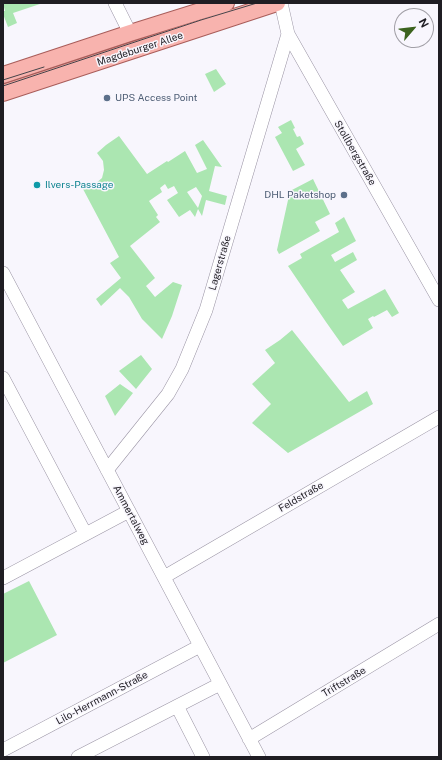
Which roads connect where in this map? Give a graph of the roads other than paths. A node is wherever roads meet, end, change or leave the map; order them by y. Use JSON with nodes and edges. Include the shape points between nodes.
{"nodes":[{"id":1,"x":115,"y":3,"type":"edge"},
{"id":2,"x":226,"y":3,"type":"edge"},
{"id":3,"x":277,"y":3,"type":"edge"},
{"id":4,"x":281,"y":3,"type":"edge"},
{"id":5,"x":130,"y":33,"type":"junction"},
{"id":6,"x":288,"y":34,"type":"junction"},
{"id":7,"x":3,"y":75,"type":"edge"},
{"id":8,"x":3,"y":93,"type":"edge"},
{"id":9,"x":3,"y":273,"type":"edge"},
{"id":10,"x":439,"y":300,"type":"edge"},
{"id":11,"x":3,"y":378,"type":"edge"},
{"id":12,"x":439,"y":417,"type":"edge"},
{"id":13,"x":107,"y":470,"type":"junction"},
{"id":14,"x":129,"y":511,"type":"junction"},
{"id":15,"x":85,"y":533,"type":"junction"},
{"id":16,"x":164,"y":577,"type":"junction"},
{"id":17,"x":3,"y":578,"type":"edge"},
{"id":18,"x":439,"y":624,"type":"edge"},
{"id":19,"x":200,"y":646,"type":"junction"},
{"id":20,"x":220,"y":684,"type":"junction"},
{"id":21,"x":177,"y":706,"type":"junction"},
{"id":22,"x":250,"y":739,"type":"junction"},
{"id":23,"x":3,"y":750,"type":"edge"},
{"id":24,"x":81,"y":756,"type":"edge"},
{"id":25,"x":203,"y":757,"type":"edge"},
{"id":26,"x":259,"y":757,"type":"edge"}],
"edges":[{"from":1,"to":5,"type":"street"},
{"from":2,"to":5,"type":"main road","name":"Magdeburger Allee"},
{"from":3,"to":8,"type":"main road","name":"Magdeburger Allee"},
{"from":4,"to":6,"type":"street","name":"Stollbergstraße"},
{"from":5,"to":7,"type":"main road","name":"Magdeburger Allee"},
{"from":6,"to":10,"type":"street","name":"Stollbergstraße"},
{"from":6,"to":13,"type":"street","name":"Lagerstraße","via":[[206,310],[182,369],[168,394]]},
{"from":9,"to":13,"type":"street","name":"Ammertalweg"},
{"from":11,"to":15,"type":"street"},
{"from":12,"to":16,"type":"street","name":"Feldstraße"},
{"from":13,"to":14,"type":"street","name":"Ammertalweg"},
{"from":14,"to":15,"type":"street"},
{"from":14,"to":16,"type":"street","name":"Ammertalweg"},
{"from":15,"to":17,"type":"street"},
{"from":16,"to":19,"type":"street","name":"Ammertalweg"},
{"from":18,"to":22,"type":"street","name":"Triftstraße"},
{"from":19,"to":20,"type":"street","name":"Ammertalweg"},
{"from":19,"to":23,"type":"street","name":"Lilo-Herrmann-Straße"},
{"from":20,"to":21,"type":"street"},
{"from":20,"to":22,"type":"street","name":"Ammertalweg"},
{"from":21,"to":24,"type":"street"},
{"from":21,"to":25,"type":"street"},
{"from":22,"to":26,"type":"street","name":"Ammertalweg"}]}
